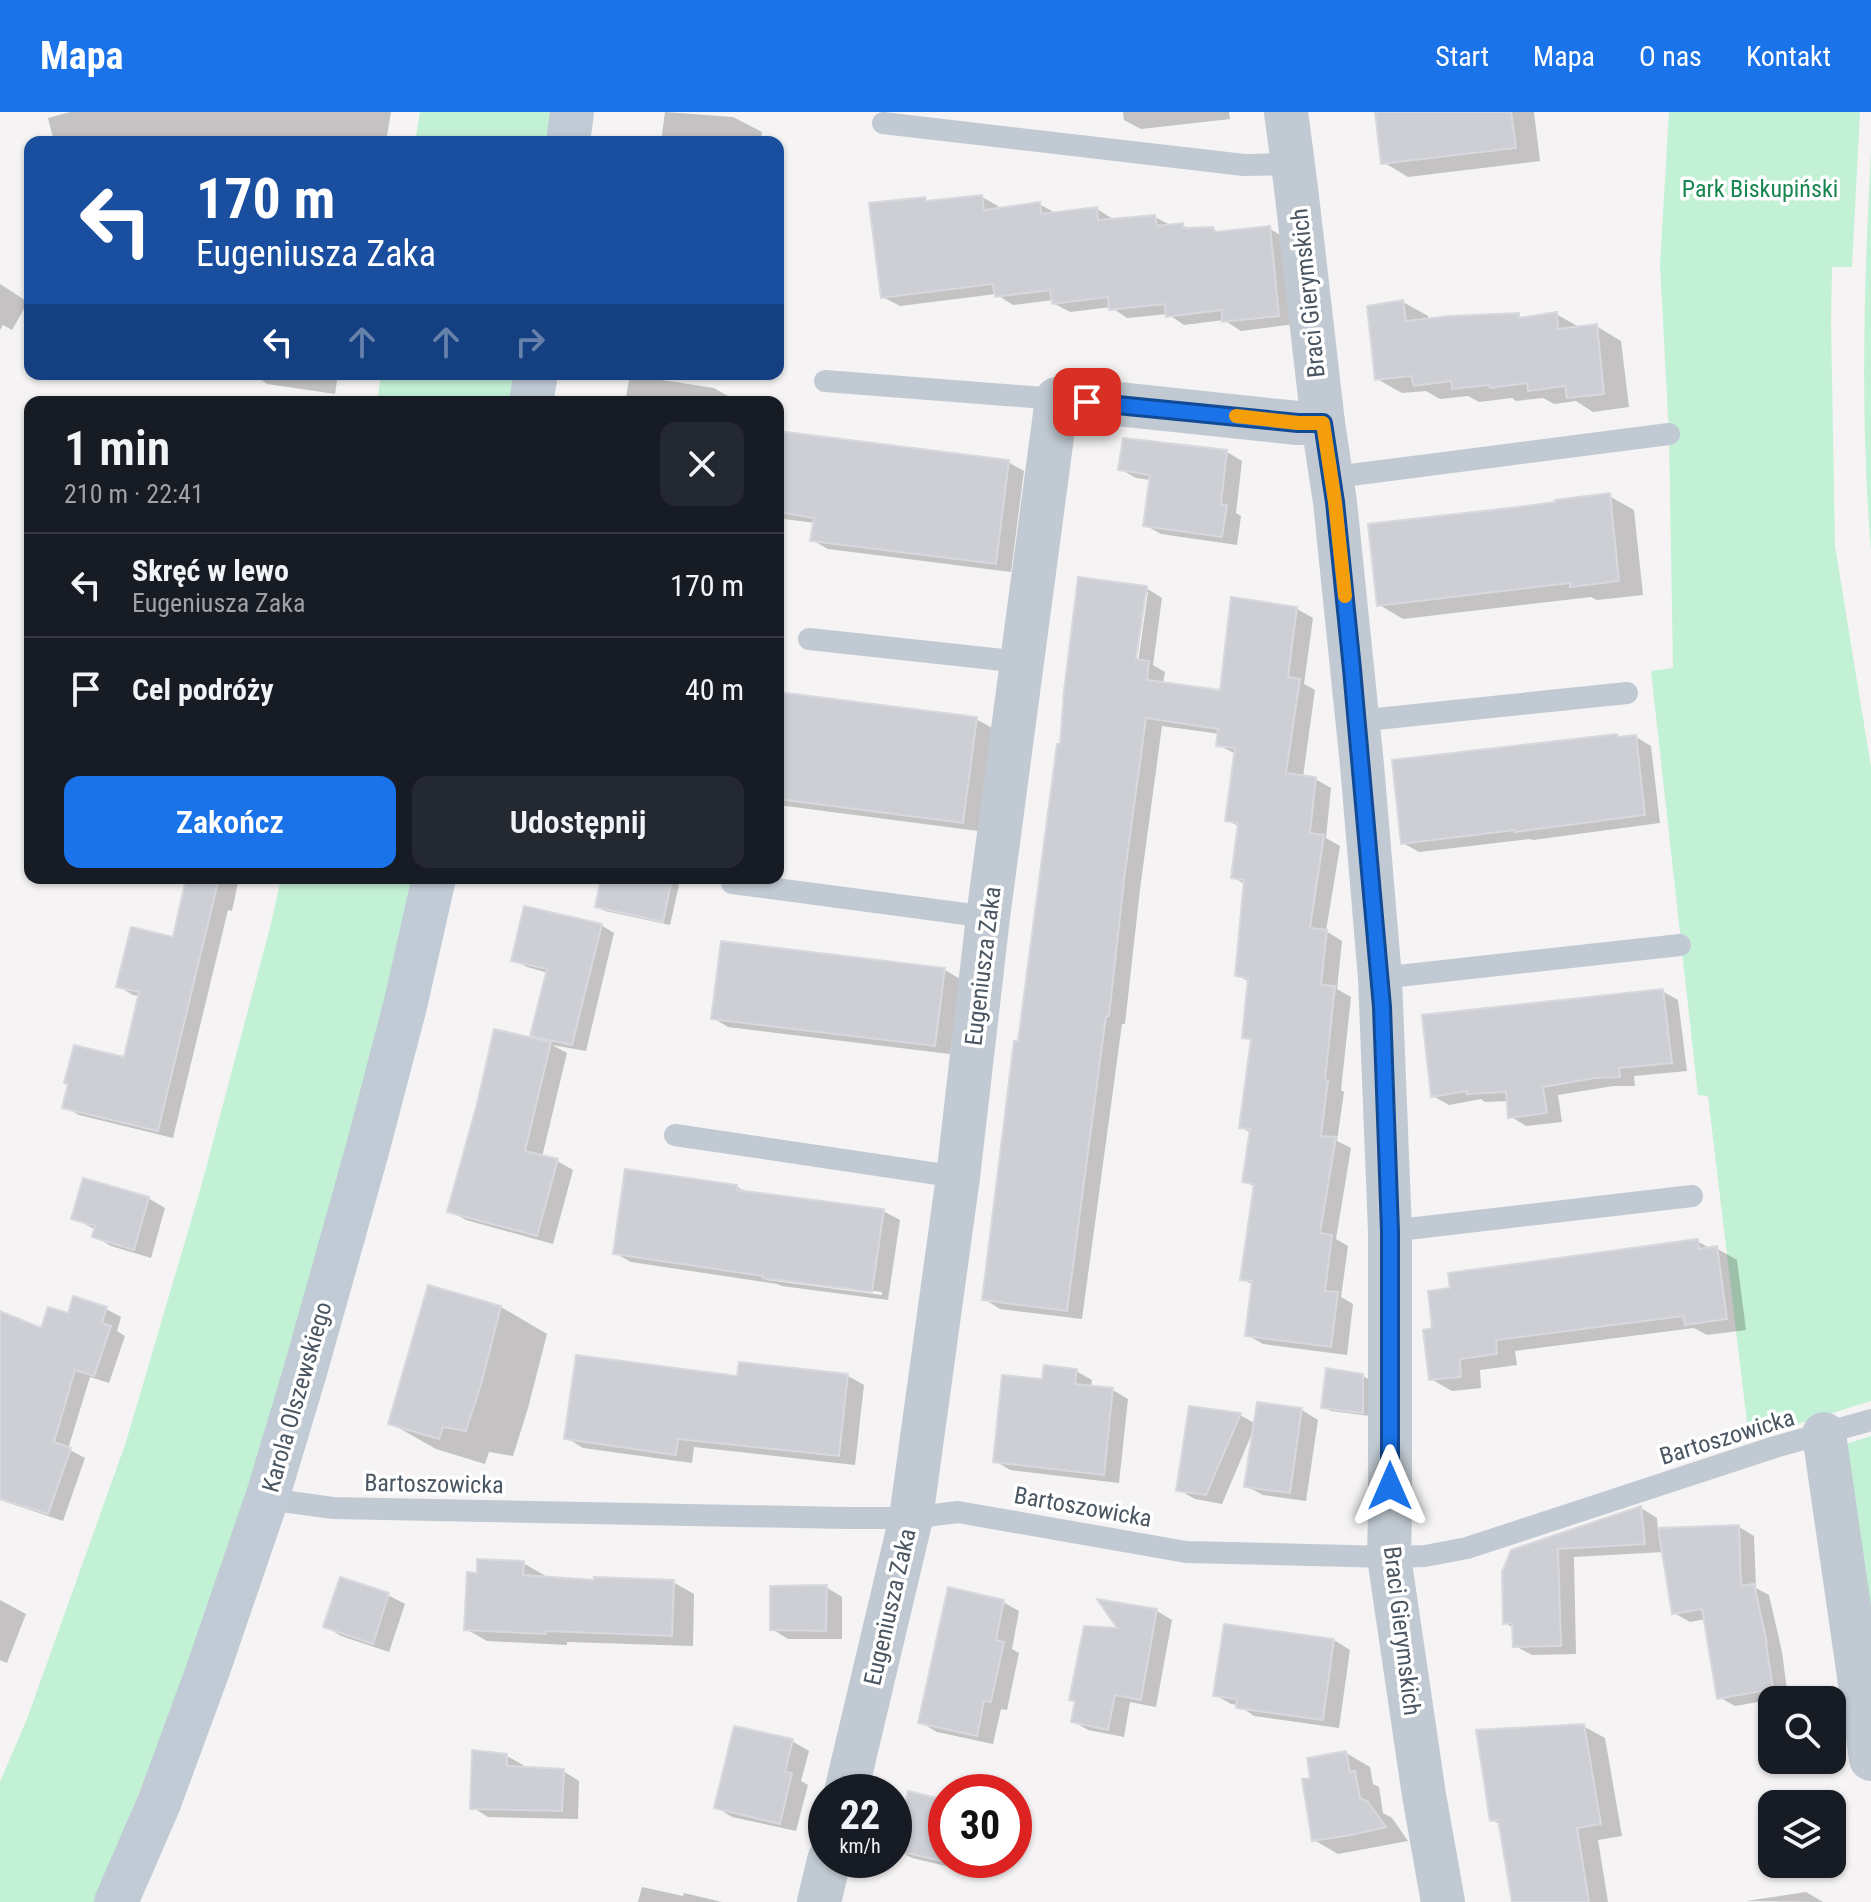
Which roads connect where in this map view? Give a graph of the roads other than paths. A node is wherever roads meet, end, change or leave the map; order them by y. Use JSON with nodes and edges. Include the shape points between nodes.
{"nodes":[{"id":1,"x":572,"y":112,"type":"edge"},
{"id":2,"x":1286,"y":112,"type":"edge"},
{"id":3,"x":883,"y":123,"type":"dead end"},
{"id":4,"x":569,"y":136,"type":"edge"},
{"id":5,"x":1292,"y":164,"type":"junction"},
{"id":6,"x":825,"y":381,"type":"dead end"},
{"id":7,"x":1057,"y":399,"type":"junction"},
{"id":8,"x":1323,"y":423,"type":"junction"},
{"id":9,"x":1669,"y":434,"type":"dead end"},
{"id":10,"x":1331,"y":476,"type":"junction"},
{"id":11,"x":809,"y":639,"type":"dead end"},
{"id":12,"x":1022,"y":662,"type":"junction"},
{"id":13,"x":1627,"y":693,"type":"dead end"},
{"id":14,"x":1357,"y":721,"type":"junction"},
{"id":15,"x":433,"y":884,"type":"edge"},
{"id":16,"x":740,"y":884,"type":"edge"},
{"id":17,"x":988,"y":917,"type":"junction"},
{"id":18,"x":1680,"y":945,"type":"dead end"},
{"id":19,"x":1380,"y":978,"type":"junction"},
{"id":20,"x":675,"y":1135,"type":"dead end"},
{"id":21,"x":958,"y":1177,"type":"junction"},
{"id":22,"x":1692,"y":1196,"type":"dead end"},
{"id":23,"x":1390,"y":1231,"type":"junction"},
{"id":24,"x":1871,"y":1420,"type":"edge"},
{"id":25,"x":1824,"y":1434,"type":"junction"},
{"id":26,"x":268,"y":1495,"type":"junction"},
{"id":27,"x":911,"y":1518,"type":"junction"},
{"id":28,"x":1389,"y":1557,"type":"junction"},
{"id":29,"x":1871,"y":1759,"type":"edge"},
{"id":30,"x":850,"y":1774,"type":"edge"},
{"id":31,"x":825,"y":1878,"type":"edge"},
{"id":32,"x":116,"y":1902,"type":"edge"},
{"id":33,"x":819,"y":1902,"type":"edge"},
{"id":34,"x":1443,"y":1902,"type":"edge"}],
"edges":[{"from":1,"to":4,"type":"street"},
{"from":2,"to":5,"type":"street","name":"Braci Gierymskich"},
{"from":3,"to":5,"type":"lane","via":[[1244,165]]},
{"from":5,"to":8,"type":"street","name":"Braci Gierymskich"},
{"from":6,"to":7,"type":"lane"},
{"from":7,"to":8,"type":"street"},
{"from":7,"to":12,"type":"street","name":"Eugeniusza Zaka"},
{"from":8,"to":10,"type":"street","name":"Braci Gierymskich"},
{"from":9,"to":10,"type":"lane"},
{"from":10,"to":14,"type":"street","name":"Braci Gierymskich"},
{"from":11,"to":12,"type":"lane"},
{"from":12,"to":17,"type":"street","name":"Eugeniusza Zaka"},
{"from":13,"to":14,"type":"lane"},
{"from":14,"to":19,"type":"street","name":"Braci Gierymskich"},
{"from":15,"to":26,"type":"street","name":"Karola Olszewskiego","via":[[367,1151]]},
{"from":16,"to":17,"type":"lane"},
{"from":17,"to":21,"type":"street","name":"Eugeniusza Zaka"},
{"from":18,"to":19,"type":"lane"},
{"from":19,"to":23,"type":"street","name":"Braci Gierymskich"},
{"from":20,"to":21,"type":"lane"},
{"from":21,"to":27,"type":"street","name":"Eugeniusza Zaka"},
{"from":22,"to":23,"type":"lane"},
{"from":23,"to":28,"type":"street","name":"Braci Gierymskich"},
{"from":24,"to":25,"type":"lane","name":"Bartoszowicka"},
{"from":25,"to":28,"type":"lane","name":"Bartoszowicka","via":[[1467,1548]]},
{"from":25,"to":29,"type":"street"},
{"from":26,"to":27,"type":"lane","name":"Bartoszowicka","via":[[333,1508]]},
{"from":26,"to":32,"type":"street","name":"Karola Olszewskiego","via":[[159,1803]]},
{"from":27,"to":28,"type":"lane","name":"Bartoszowicka","via":[[958,1512],[1186,1552]]},
{"from":27,"to":30,"type":"street","name":"Eugeniusza Zaka"},
{"from":28,"to":34,"type":"street","name":"Braci Gierymskich"},
{"from":31,"to":33,"type":"street"}]}
